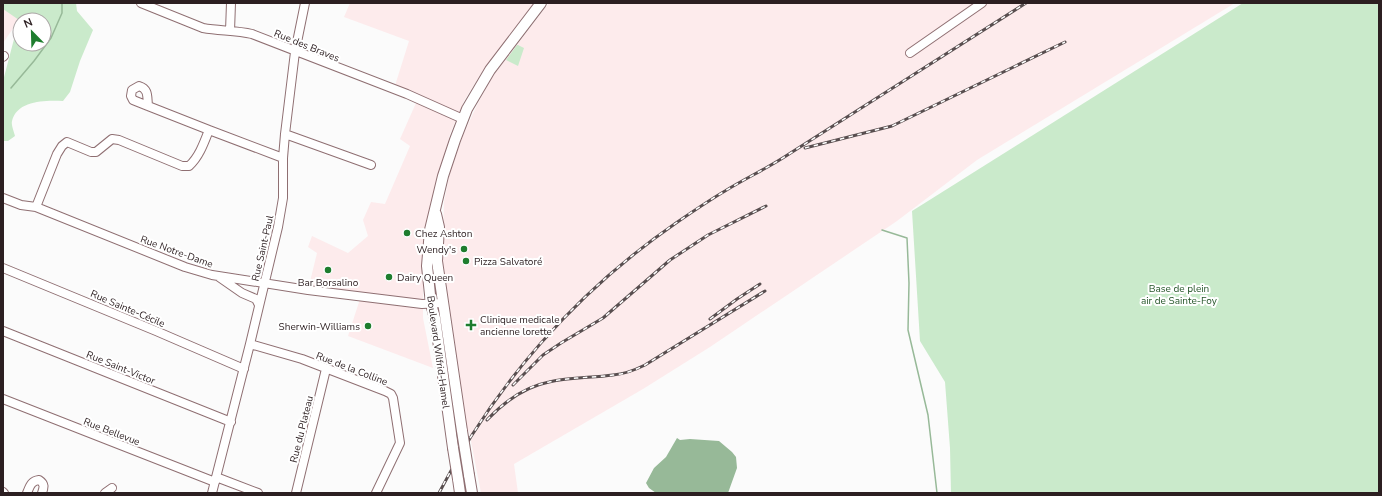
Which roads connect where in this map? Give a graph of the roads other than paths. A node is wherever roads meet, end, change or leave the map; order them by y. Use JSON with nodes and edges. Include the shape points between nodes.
{"nodes":[{"id":1,"x":141,"y":3,"type":"edge"},
{"id":2,"x":230,"y":3,"type":"edge"},
{"id":3,"x":305,"y":3,"type":"edge"},
{"id":4,"x":541,"y":3,"type":"edge"},
{"id":5,"x":982,"y":3,"type":"edge"},
{"id":6,"x":160,"y":6,"type":"edge"},
{"id":7,"x":230,"y":30,"type":"junction"},
{"id":8,"x":296,"y":52,"type":"junction"},
{"id":9,"x":910,"y":53,"type":"dead end"},
{"id":10,"x":148,"y":106,"type":"dead end"},
{"id":11,"x":463,"y":119,"type":"junction"},
{"id":12,"x":209,"y":130,"type":"junction"},
{"id":13,"x":285,"y":134,"type":"junction"},
{"id":14,"x":283,"y":158,"type":"junction"},
{"id":15,"x":371,"y":165,"type":"dead end"},
{"id":16,"x":3,"y":193,"type":"edge"},
{"id":17,"x":3,"y":198,"type":"edge"},
{"id":18,"x":34,"y":206,"type":"junction"},
{"id":19,"x":436,"y":210,"type":"junction"},
{"id":20,"x":3,"y":268,"type":"edge"},
{"id":21,"x":218,"y":276,"type":"junction"},
{"id":22,"x":264,"y":283,"type":"junction"},
{"id":23,"x":443,"y":303,"type":"junction"},
{"id":24,"x":431,"y":304,"type":"junction"},
{"id":25,"x":259,"y":305,"type":"junction"},
{"id":26,"x":3,"y":331,"type":"edge"},
{"id":27,"x":250,"y":344,"type":"junction"},
{"id":28,"x":244,"y":369,"type":"junction"},
{"id":29,"x":326,"y":369,"type":"junction"},
{"id":30,"x":3,"y":399,"type":"edge"},
{"id":31,"x":231,"y":422,"type":"junction"},
{"id":32,"x":215,"y":479,"type":"junction"},
{"id":33,"x":112,"y":488,"type":"dead end"},
{"id":34,"x":27,"y":493,"type":"edge"},
{"id":35,"x":42,"y":493,"type":"edge"},
{"id":36,"x":105,"y":493,"type":"edge"},
{"id":37,"x":212,"y":493,"type":"edge"},
{"id":38,"x":258,"y":493,"type":"edge"},
{"id":39,"x":296,"y":493,"type":"edge"},
{"id":40,"x":376,"y":493,"type":"edge"},
{"id":41,"x":460,"y":493,"type":"edge"},
{"id":42,"x":472,"y":493,"type":"edge"}],
"edges":[{"from":1,"to":6,"type":"street","name":"Rue des Braves"},
{"from":2,"to":7,"type":"street"},
{"from":3,"to":8,"type":"street","name":"Rue Saint-Paul"},
{"from":4,"to":11,"type":"main road","name":"Boulevard Wilfrid-Hamel","via":[[490,70]]},
{"from":5,"to":9,"type":"street"},
{"from":6,"to":7,"type":"street","name":"Rue des Braves","via":[[204,28]]},
{"from":7,"to":8,"type":"street","name":"Rue des Braves","via":[[252,34]]},
{"from":8,"to":11,"type":"street","name":"Rue des Braves","via":[[407,94]]},
{"from":8,"to":13,"type":"street","name":"Rue Saint-Paul"},
{"from":10,"to":12,"type":"street"},
{"from":11,"to":19,"type":"main road","name":"Boulevard Wilfrid-Hamel","via":[[443,176]]},
{"from":12,"to":14,"type":"street"},
{"from":12,"to":18,"type":"street","via":[[201,150],[189,166],[182,166],[119,140],[112,139],[96,152],[67,142],[57,154]]},
{"from":13,"to":14,"type":"street","name":"Rue Saint-Paul"},
{"from":13,"to":15,"type":"street"},
{"from":14,"to":22,"type":"street","name":"Rue Saint-Paul","via":[[283,198]]},
{"from":16,"to":18,"type":"street","name":"Rue Notre-Dame"},
{"from":17,"to":18,"type":"street","name":"Rue Notre-Dame"},
{"from":18,"to":21,"type":"street","name":"Rue Notre-Dame","via":[[185,267]]},
{"from":19,"to":23,"type":"main road","name":"Boulevard Wilfrid-Hamel","via":[[437,261]]},
{"from":19,"to":24,"type":"main road","name":"Boulevard Wilfrid-Hamel","via":[[430,230],[427,266]]},
{"from":20,"to":28,"type":"street","name":"Rue Sainte-Cécile"},
{"from":21,"to":22,"type":"street","name":"Rue Notre-Dame"},
{"from":21,"to":25,"type":"street","via":[[242,293],[256,299]]},
{"from":22,"to":24,"type":"street","name":"Rue Notre-Dame"},
{"from":22,"to":25,"type":"street","name":"Rue Saint-Paul"},
{"from":23,"to":24,"type":"street","name":"Rue Notre-Dame"},
{"from":23,"to":42,"type":"main road","name":"Boulevard Wilfrid-Hamel","bridge":true},
{"from":24,"to":41,"type":"main road","name":"Boulevard Wilfrid-Hamel","bridge":true},
{"from":25,"to":27,"type":"street","name":"Rue Saint-Paul"},
{"from":26,"to":31,"type":"street","name":"Rue Saint-Victor"},
{"from":27,"to":28,"type":"street","name":"Rue Saint-Paul"},
{"from":27,"to":29,"type":"street","name":"Rue de la Colline"},
{"from":28,"to":31,"type":"street","name":"Rue Saint-Paul"},
{"from":29,"to":39,"type":"street","name":"Rue du Plateau"},
{"from":29,"to":40,"type":"street","name":"Rue de la Colline","via":[[385,391],[393,398],[400,443]]},
{"from":30,"to":32,"type":"street","name":"Rue Bellevue"},
{"from":31,"to":32,"type":"street","name":"Rue Saint-Paul"},
{"from":32,"to":37,"type":"street","name":"Rue Saint-Paul"},
{"from":32,"to":38,"type":"street"},
{"from":33,"to":36,"type":"street"},
{"from":34,"to":35,"type":"street","via":[[34,480],[43,483]]}]}
